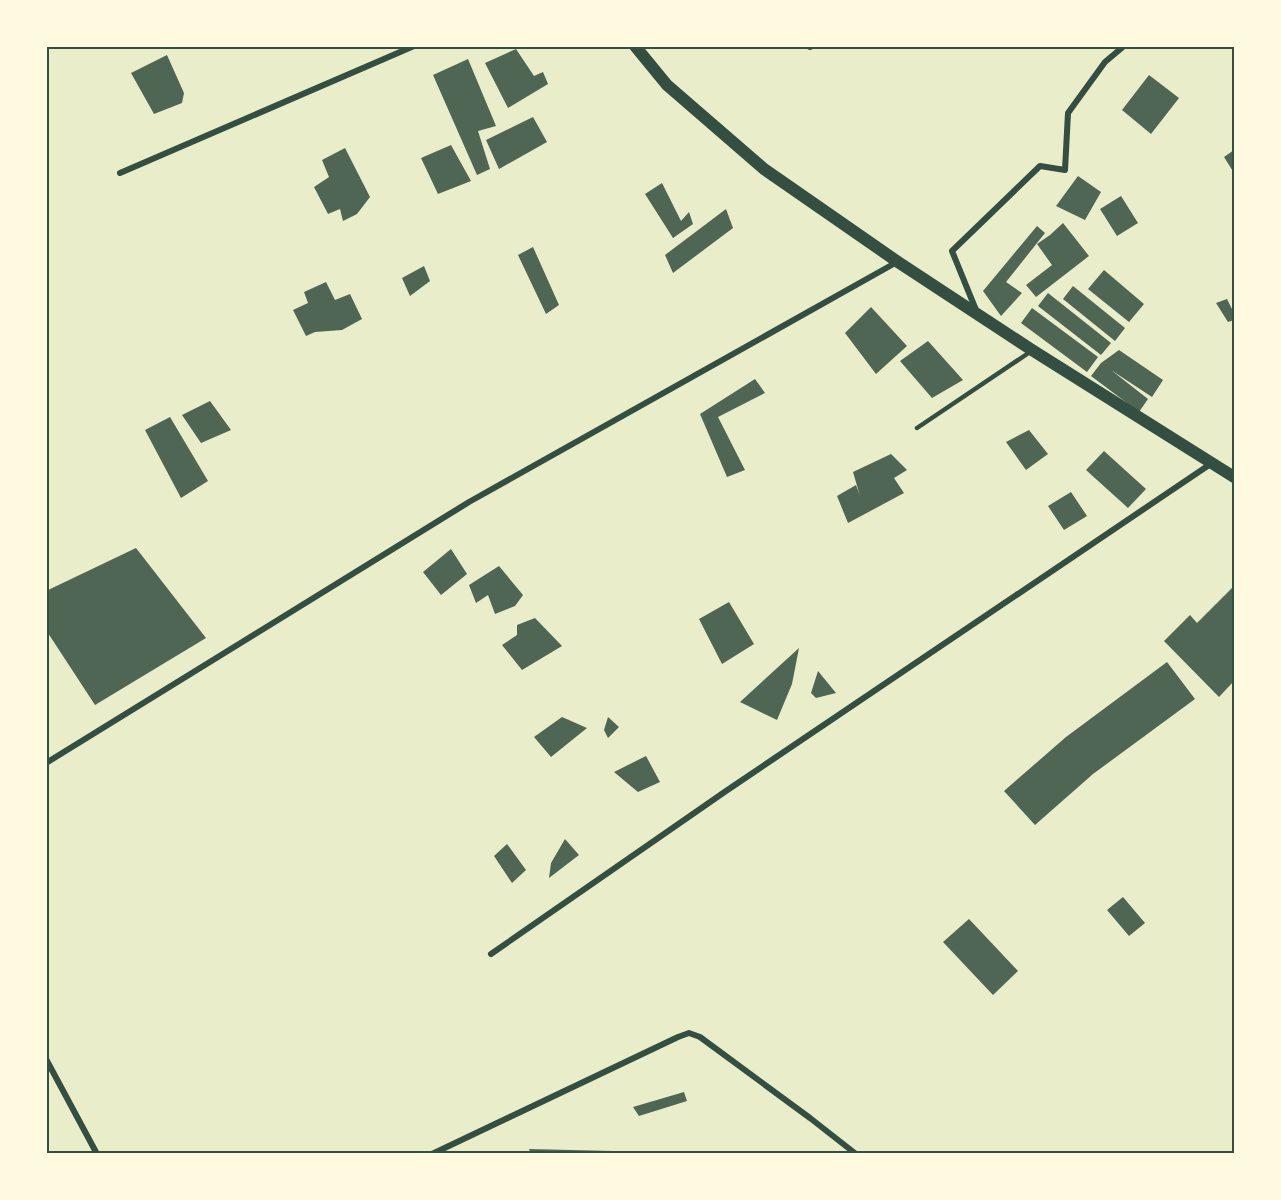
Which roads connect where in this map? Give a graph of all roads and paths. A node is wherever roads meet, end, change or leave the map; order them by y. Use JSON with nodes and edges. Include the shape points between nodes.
{"nodes":[{"id":1,"x":414,"y":46,"type":"edge"},
{"id":2,"x":635,"y":46,"type":"edge"},
{"id":3,"x":1124,"y":46,"type":"edge"},
{"id":4,"x":120,"y":173,"type":"dead end"},
{"id":5,"x":898,"y":262,"type":"junction"},
{"id":6,"x":977,"y":314,"type":"junction"},
{"id":7,"x":1032,"y":350,"type":"junction"},
{"id":8,"x":917,"y":429,"type":"dead end"},
{"id":9,"x":1213,"y":463,"type":"junction"},
{"id":10,"x":1234,"y":477,"type":"edge"},
{"id":11,"x":46,"y":763,"type":"edge"},
{"id":12,"x":490,"y":954,"type":"dead end"},
{"id":13,"x":46,"y":1059,"type":"edge"},
{"id":14,"x":97,"y":1154,"type":"edge"},
{"id":15,"x":432,"y":1154,"type":"edge"},
{"id":16,"x":856,"y":1154,"type":"edge"}],
"edges":[{"from":1,"to":4,"type":"street"},
{"from":2,"to":5,"type":"main road","via":[[667,85],[764,169]]},
{"from":3,"to":6,"type":"street","via":[[1105,62],[1068,113],[1065,170],[1040,166],[952,251]]},
{"from":5,"to":6,"type":"main road"},
{"from":5,"to":11,"type":"street","via":[[469,502]]},
{"from":6,"to":7,"type":"main road"},
{"from":7,"to":8,"type":"lane"},
{"from":7,"to":9,"type":"main road"},
{"from":9,"to":10,"type":"main road"},
{"from":9,"to":12,"type":"street"},
{"from":13,"to":14,"type":"street"},
{"from":15,"to":16,"type":"street","via":[[689,1033],[700,1037]]}]}
